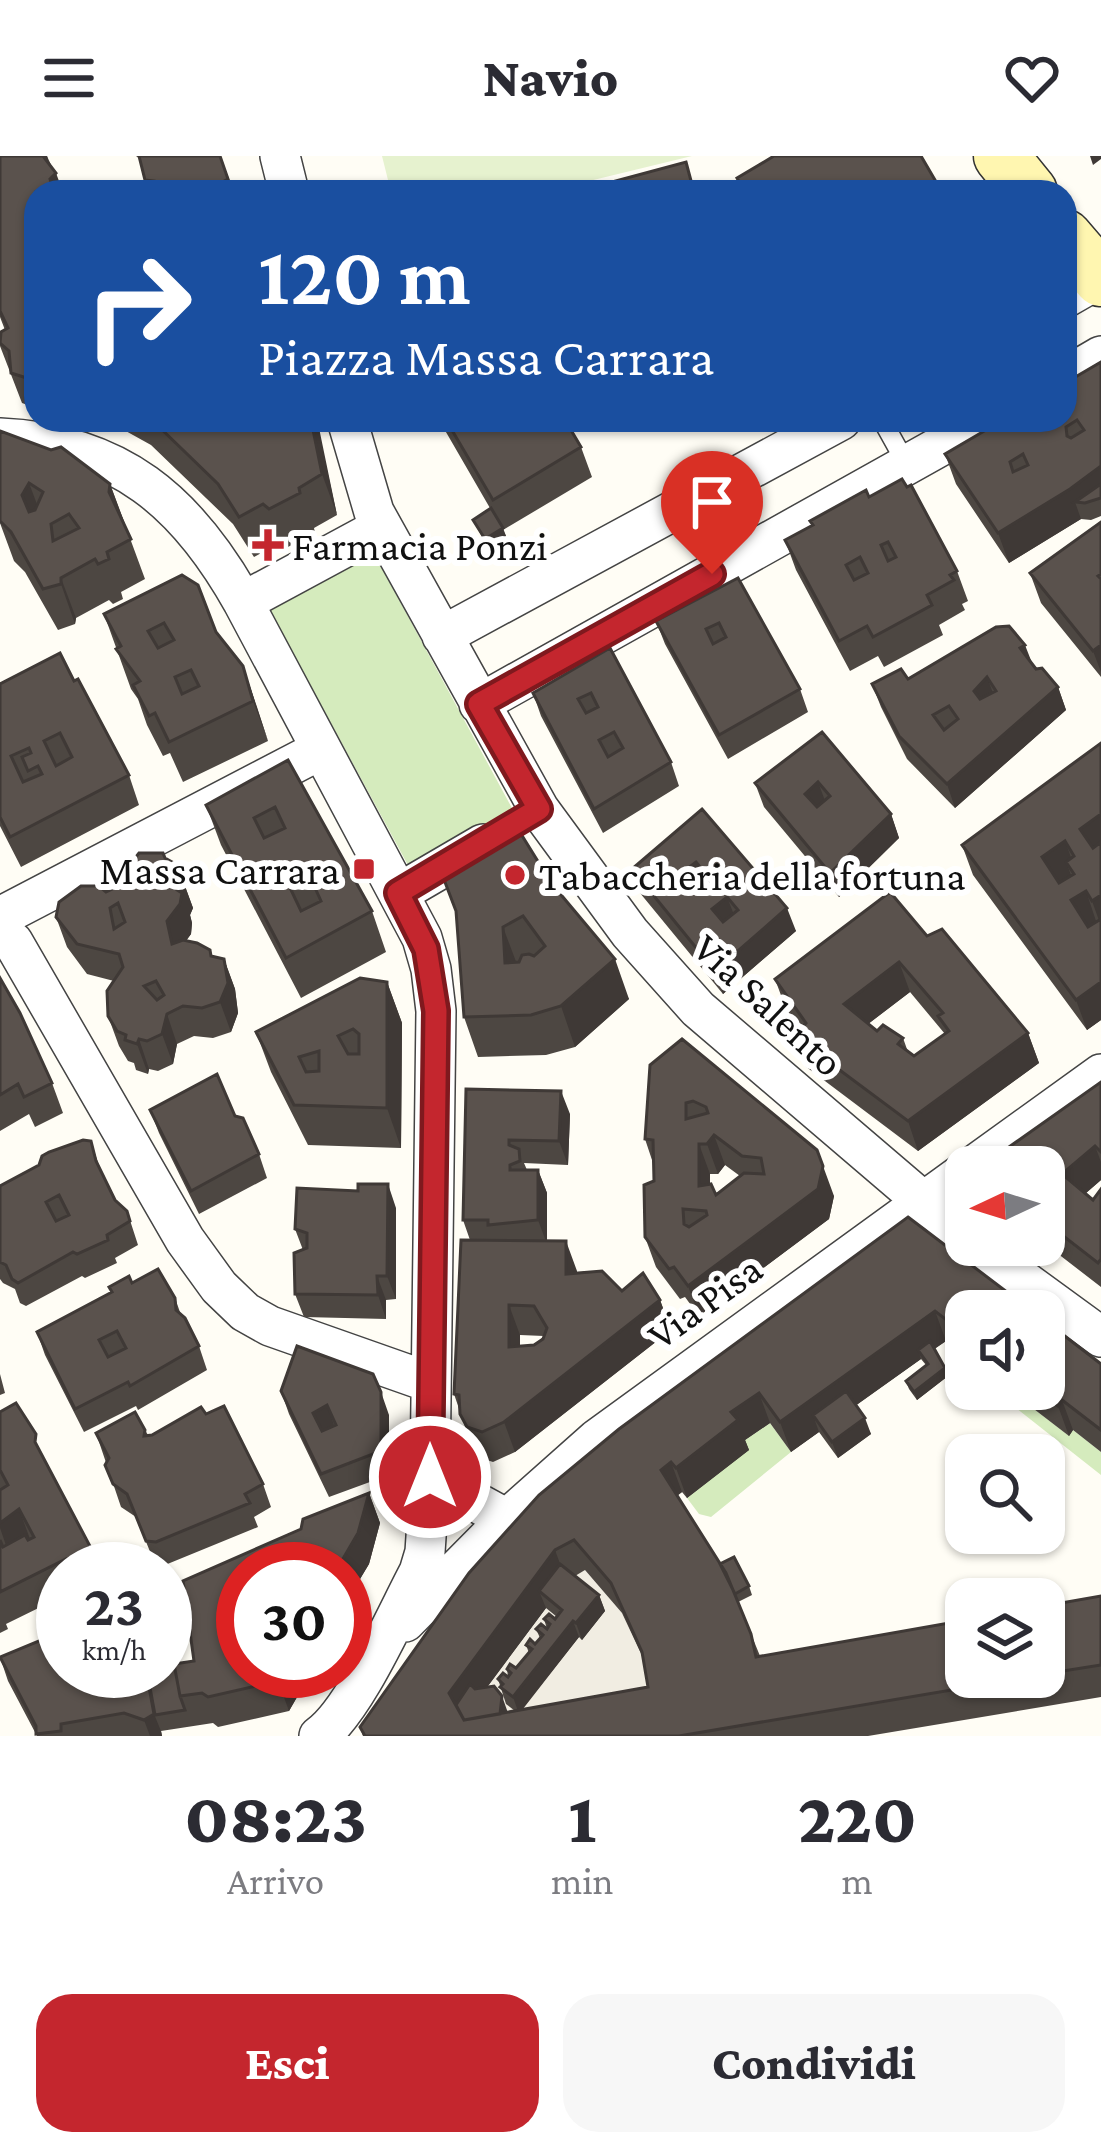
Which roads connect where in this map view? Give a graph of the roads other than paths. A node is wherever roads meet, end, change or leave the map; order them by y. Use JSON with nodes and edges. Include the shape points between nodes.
{"nodes":[{"id":1,"x":1001,"y":156,"type":"edge"},
{"id":2,"x":1020,"y":180,"type":"edge"},
{"id":3,"x":1077,"y":251,"type":"edge"},
{"id":4,"x":1100,"y":278,"type":"edge"},
{"id":5,"x":350,"y":432,"type":"edge"},
{"id":6,"x":820,"y":432,"type":"edge"},
{"id":7,"x":889,"y":432,"type":"edge"},
{"id":8,"x":967,"y":432,"type":"edge"},
{"id":9,"x":0,"y":438,"type":"edge"},
{"id":10,"x":908,"y":465,"type":"junction"},
{"id":11,"x":382,"y":527,"type":"junction"},
{"id":12,"x":243,"y":602,"type":"junction"},
{"id":13,"x":442,"y":636,"type":"junction"},
{"id":14,"x":479,"y":704,"type":"junction"},
{"id":15,"x":320,"y":750,"type":"junction"},
{"id":16,"x":539,"y":809,"type":"junction"},
{"id":17,"x":398,"y":893,"type":"junction"},
{"id":18,"x":0,"y":917,"type":"edge"},
{"id":19,"x":0,"y":932,"type":"edge"},
{"id":20,"x":1101,"y":1074,"type":"edge"},
{"id":21,"x":1001,"y":1146,"type":"edge"},
{"id":22,"x":945,"y":1186,"type":"edge"},
{"id":23,"x":921,"y":1204,"type":"junction"},
{"id":24,"x":945,"y":1222,"type":"edge"},
{"id":25,"x":1004,"y":1266,"type":"edge"},
{"id":26,"x":1101,"y":1337,"type":"edge"},
{"id":27,"x":429,"y":1382,"type":"junction"},
{"id":28,"x":430,"y":1477,"type":"junction"},
{"id":29,"x":507,"y":1519,"type":"junction"},
{"id":30,"x":376,"y":1652,"type":"junction"},
{"id":31,"x":326,"y":1733,"type":"edge"}],
"edges":[{"from":1,"to":2,"type":"street"},
{"from":3,"to":4,"type":"street"},
{"from":5,"to":11,"type":"street"},
{"from":6,"to":13,"type":"street"},
{"from":7,"to":10,"type":"lane"},
{"from":8,"to":10,"type":"street"},
{"from":9,"to":12,"type":"street","via":[[84,452],[149,485],[203,539]]},
{"from":10,"to":14,"type":"street"},
{"from":11,"to":12,"type":"street"},
{"from":11,"to":13,"type":"street","name":"Via Salento"},
{"from":12,"to":15,"type":"street"},
{"from":13,"to":14,"type":"street","name":"Via Salento"},
{"from":14,"to":16,"type":"street","name":"Via Salento"},
{"from":15,"to":17,"type":"street"},
{"from":15,"to":18,"type":"street"},
{"from":16,"to":17,"type":"street"},
{"from":16,"to":23,"type":"street","name":"Via Salento","via":[[689,1000]]},
{"from":17,"to":27,"type":"street","via":[[426,949],[436,1011]]},
{"from":19,"to":27,"type":"street","via":[[219,1287],[270,1326]]},
{"from":20,"to":21,"type":"street","name":"Via Pisa"},
{"from":22,"to":23,"type":"street","name":"Via Pisa"},
{"from":23,"to":24,"type":"street","name":"Via Salento"},
{"from":23,"to":29,"type":"street","name":"Via Pisa","via":[[597,1439]]},
{"from":25,"to":26,"type":"street"},
{"from":27,"to":28,"type":"street"},
{"from":28,"to":29,"type":"street"},
{"from":28,"to":30,"type":"street","via":[[425,1552]]},
{"from":29,"to":30,"type":"street","name":"Via Pisa"},
{"from":30,"to":31,"type":"street"}]}
